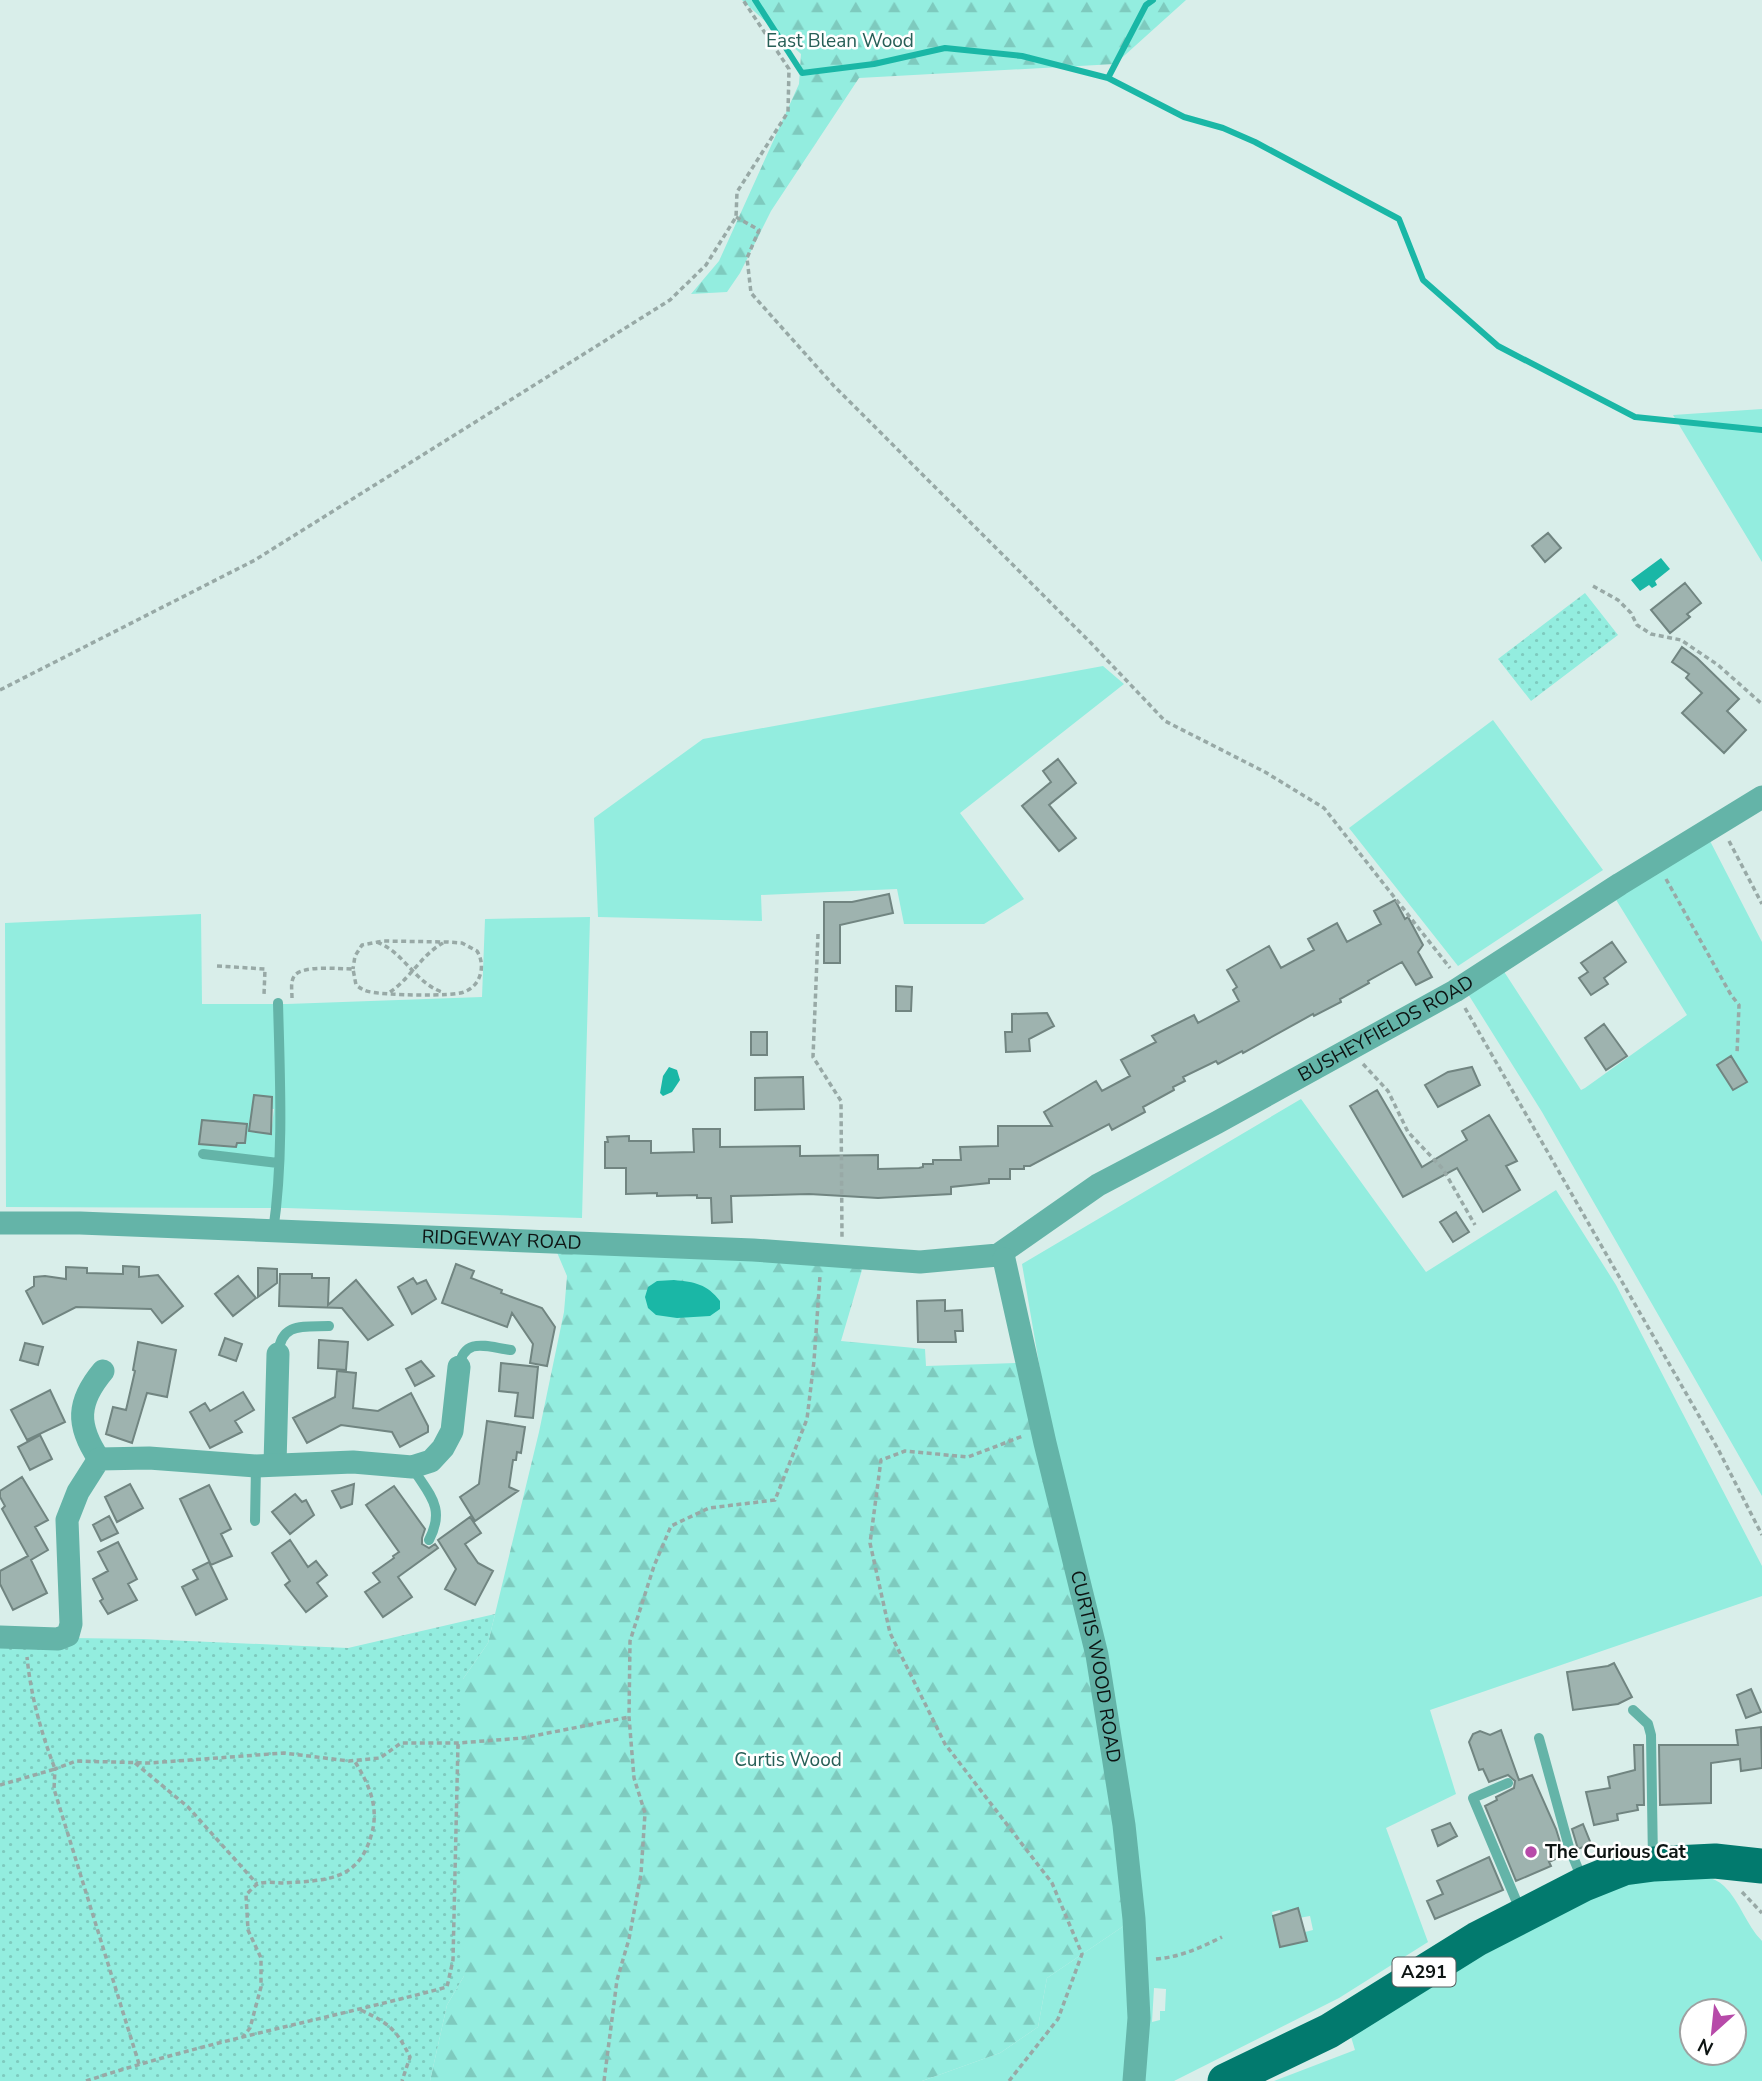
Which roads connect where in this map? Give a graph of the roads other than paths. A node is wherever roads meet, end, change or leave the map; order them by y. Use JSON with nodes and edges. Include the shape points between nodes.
{"nodes":[{"id":1,"x":1762,"y":797,"type":"edge"},
{"id":2,"x":278,"y":1003,"type":"road end"},
{"id":3,"x":203,"y":1154,"type":"dead end"},
{"id":4,"x":278,"y":1163,"type":"junction"},
{"id":5,"x":0,"y":1223,"type":"edge"},
{"id":6,"x":273,"y":1232,"type":"junction"},
{"id":7,"x":1002,"y":1255,"type":"junction"},
{"id":8,"x":329,"y":1326,"type":"dead end"},
{"id":9,"x":511,"y":1350,"type":"dead end"},
{"id":10,"x":278,"y":1354,"type":"joint"},
{"id":11,"x":459,"y":1367,"type":"joint"},
{"id":12,"x":103,"y":1371,"type":"dead end"},
{"id":13,"x":99,"y":1459,"type":"junction"},
{"id":14,"x":266,"y":1465,"type":"junction"},
{"id":15,"x":412,"y":1467,"type":"junction"},
{"id":16,"x":255,"y":1521,"type":"dead end"},
{"id":17,"x":429,"y":1540,"type":"dead end"},
{"id":18,"x":0,"y":1637,"type":"edge"},
{"id":19,"x":1633,"y":1710,"type":"dead end"},
{"id":20,"x":1539,"y":1738,"type":"dead end"},
{"id":21,"x":1508,"y":1783,"type":"dead end"},
{"id":22,"x":1574,"y":1861,"type":"junction"},
{"id":23,"x":1654,"y":1864,"type":"junction"},
{"id":24,"x":1762,"y":1866,"type":"edge"},
{"id":25,"x":1522,"y":1914,"type":"junction"},
{"id":26,"x":1134,"y":2081,"type":"edge"},
{"id":27,"x":1226,"y":2081,"type":"edge"}],
"edges":[{"from":1,"to":7,"type":"street","name":"BUSHEYFIELDS ROAD","via":[[1455,991],[1098,1185]]},
{"from":2,"to":4,"type":"lane"},
{"from":3,"to":4,"type":"lane"},
{"from":4,"to":6,"type":"lane"},
{"from":5,"to":6,"type":"street","name":"RIDGEWAY ROAD"},
{"from":6,"to":7,"type":"street","name":"RIDGEWAY ROAD","via":[[753,1250],[919,1262]]},
{"from":7,"to":26,"type":"street","name":"CURTIS WOOD ROAD","via":[[1097,1655],[1134,1919],[1139,2018]]},
{"from":8,"to":10,"type":"lane","via":[[287,1332],[279,1341]]},
{"from":9,"to":11,"type":"lane","via":[[467,1348]]},
{"from":10,"to":14,"type":"street"},
{"from":11,"to":15,"type":"street","via":[[452,1431],[431,1461]]},
{"from":12,"to":13,"type":"street","via":[[91,1385],[82,1416]]},
{"from":13,"to":14,"type":"street"},
{"from":13,"to":18,"type":"street","via":[[78,1492],[68,1520],[68,1635],[58,1639]]},
{"from":14,"to":15,"type":"street","via":[[353,1462]]},
{"from":14,"to":16,"type":"lane"},
{"from":15,"to":17,"type":"lane","via":[[438,1513]]},
{"from":19,"to":23,"type":"lane","via":[[1648,1724],[1651,1735]]},
{"from":20,"to":22,"type":"lane"},
{"from":21,"to":25,"type":"lane","via":[[1473,1798]]},
{"from":22,"to":23,"type":"main road","number":"A291","via":[[1624,1868]]},
{"from":22,"to":25,"type":"main road","number":"A291"},
{"from":23,"to":24,"type":"main road","number":"A291","via":[[1715,1861]]},
{"from":25,"to":27,"type":"main road","number":"A291","via":[[1329,2031]]}]}
